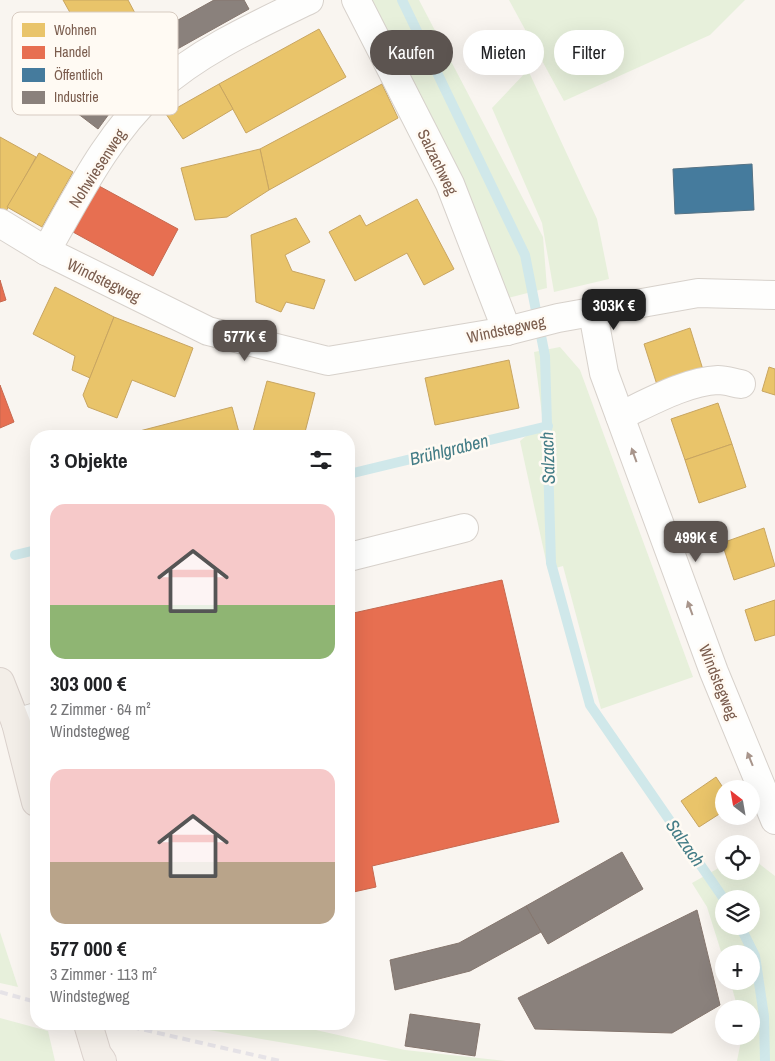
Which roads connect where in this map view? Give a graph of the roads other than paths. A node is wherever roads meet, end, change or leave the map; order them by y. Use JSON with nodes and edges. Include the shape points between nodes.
{"nodes":[{"id":1,"x":310,"y":0,"type":"edge"},
{"id":2,"x":356,"y":0,"type":"edge"},
{"id":3,"x":178,"y":72,"type":"edge"},
{"id":4,"x":132,"y":115,"type":"edge"},
{"id":5,"x":0,"y":223,"type":"edge"},
{"id":6,"x":46,"y":250,"type":"junction"},
{"id":7,"x":775,"y":295,"type":"edge"},
{"id":8,"x":593,"y":313,"type":"junction"},
{"id":9,"x":512,"y":330,"type":"junction"},
{"id":10,"x":741,"y":384,"type":"dead end"},
{"id":11,"x":620,"y":416,"type":"junction"},
{"id":12,"x":464,"y":528,"type":"dead end"},
{"id":13,"x":355,"y":555,"type":"edge"},
{"id":14,"x":0,"y":682,"type":"edge"},
{"id":15,"x":26,"y":720,"type":"edge"},
{"id":16,"x":30,"y":753,"type":"edge"},
{"id":17,"x":775,"y":820,"type":"edge"},
{"id":18,"x":90,"y":1030,"type":"edge"},
{"id":19,"x":98,"y":1059,"type":"edge"}],
"edges":[{"from":1,"to":3,"type":"street","name":"Nohwiesenweg","via":[[192,61]]},
{"from":2,"to":9,"type":"street","name":"Salzachweg","via":[[450,184]]},
{"from":4,"to":6,"type":"street","name":"Nohwiesenweg","via":[[94,166]]},
{"from":5,"to":6,"type":"street","name":"Windstegweg"},
{"from":6,"to":9,"type":"street","name":"Windstegweg","via":[[208,331],[328,362]]},
{"from":7,"to":8,"type":"street","via":[[698,293]]},
{"from":8,"to":9,"type":"street","name":"Windstegweg"},
{"from":8,"to":11,"type":"street","name":"Windstegweg","via":[[604,373]]},
{"from":10,"to":11,"type":"street","via":[[719,380],[697,384]]},
{"from":17,"to":11,"type":"street","name":"Windstegweg","one_way":true,"via":[[714,672]]},
{"from":12,"to":13,"type":"street"},
{"from":14,"to":15,"type":"main road"},
{"from":15,"to":16,"type":"main road"},
{"from":18,"to":19,"type":"main road"}]}
